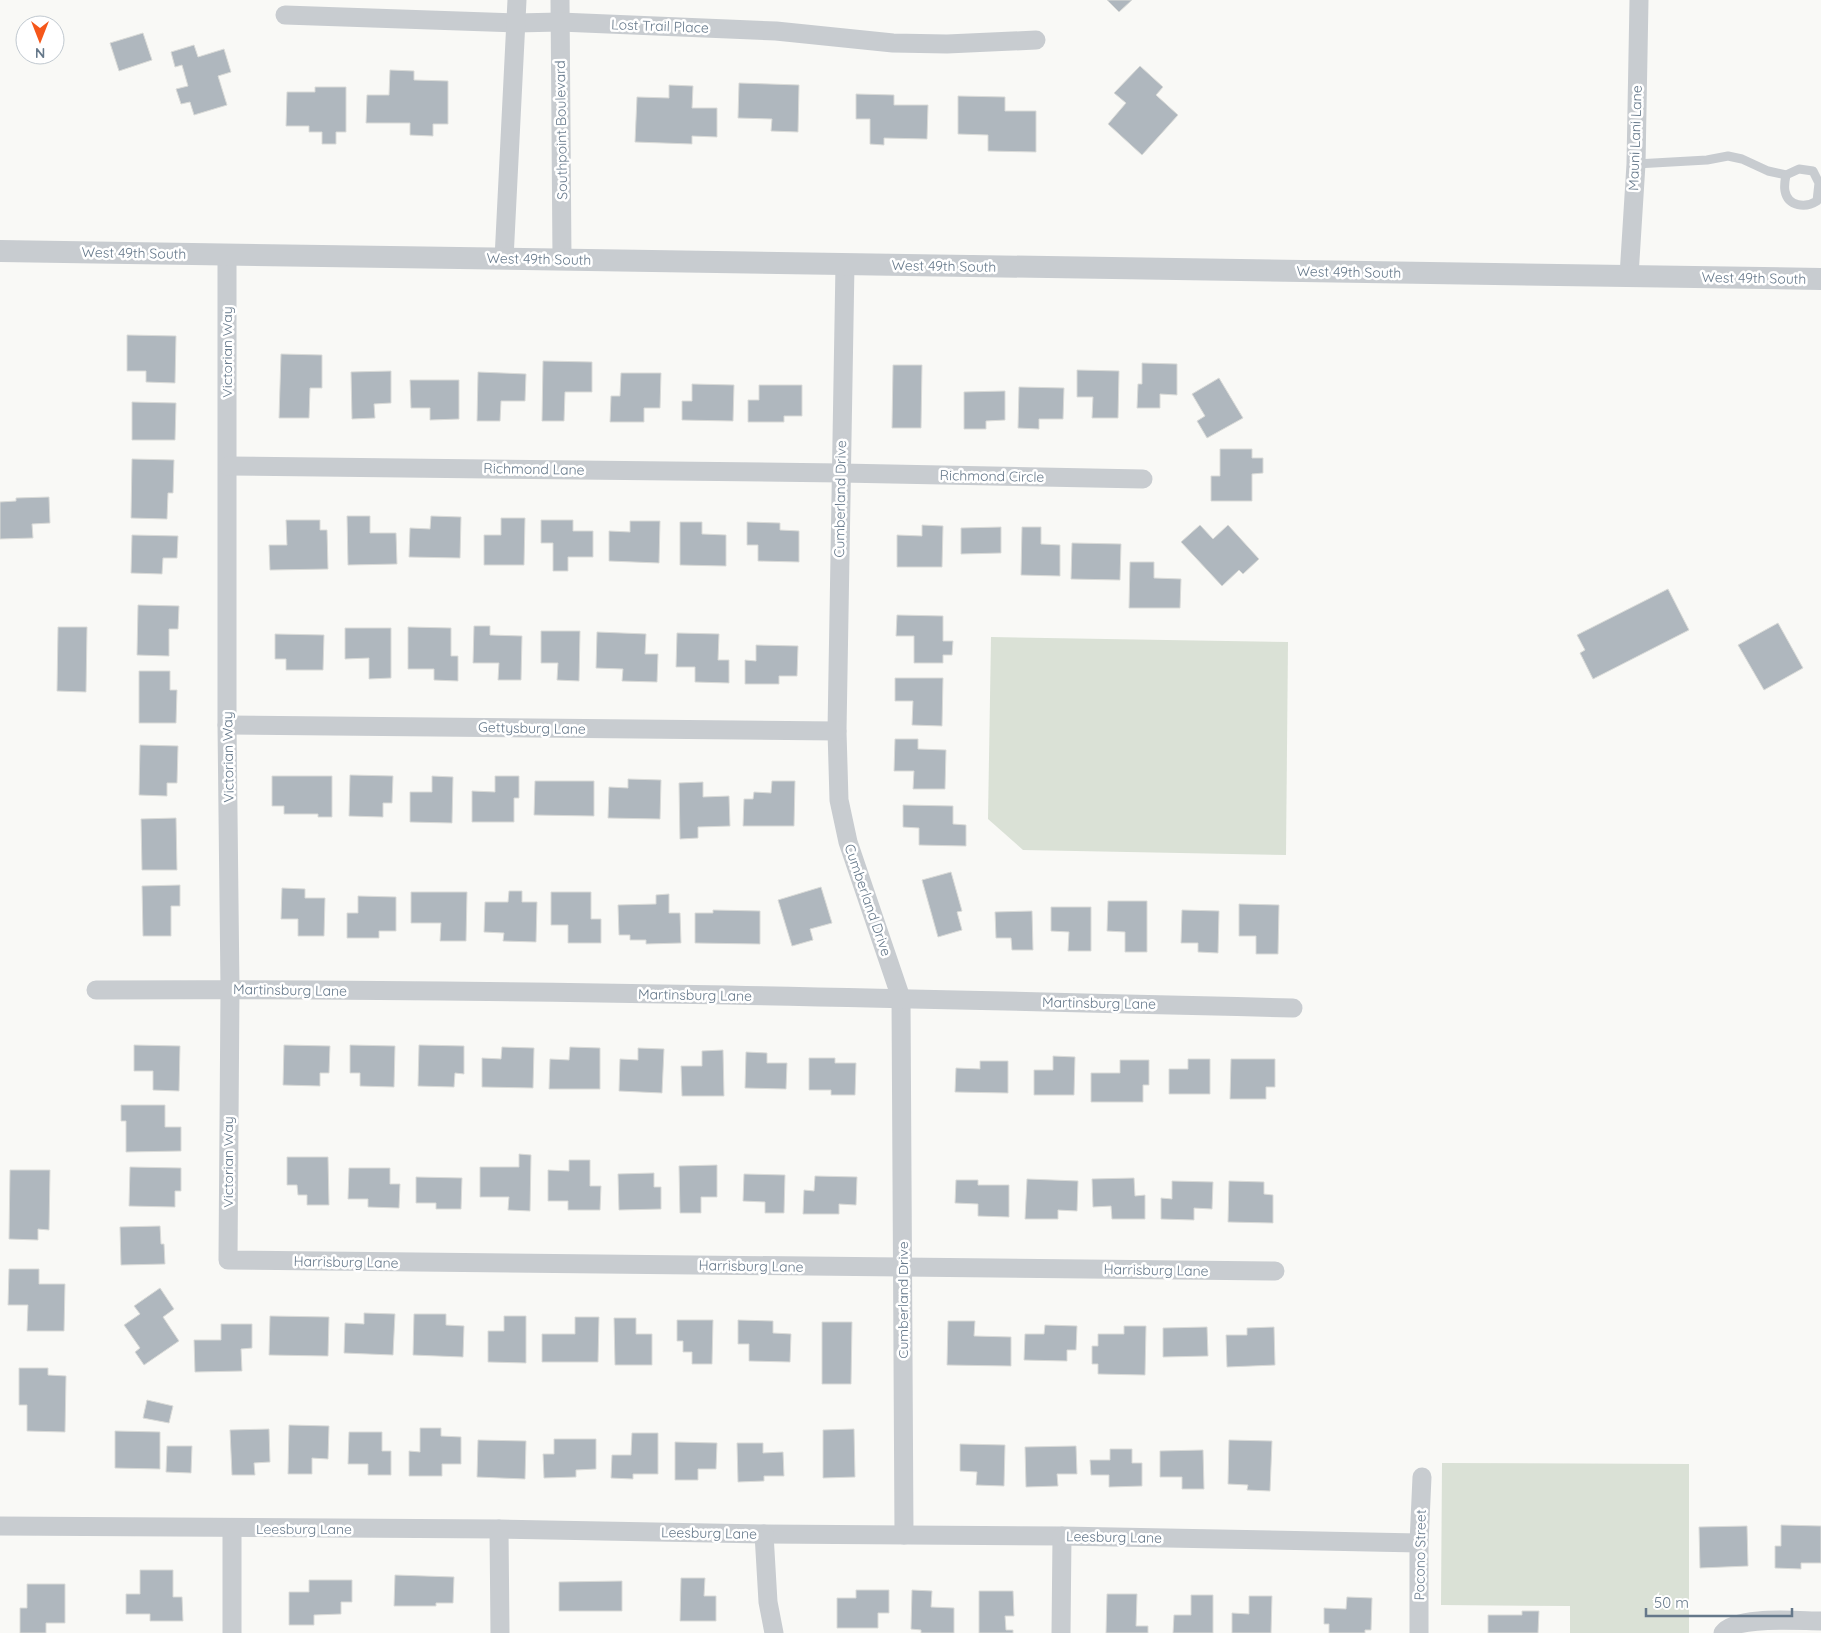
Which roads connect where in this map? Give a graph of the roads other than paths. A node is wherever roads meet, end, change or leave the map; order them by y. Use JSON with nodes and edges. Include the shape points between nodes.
{"nodes":[{"id":1,"x":517,"y":0,"type":"edge"},
{"id":2,"x":560,"y":0,"type":"edge"},
{"id":3,"x":1639,"y":0,"type":"edge"},
{"id":4,"x":285,"y":14,"type":"dead end"},
{"id":5,"x":560,"y":22,"type":"junction"},
{"id":6,"x":516,"y":23,"type":"junction"},
{"id":7,"x":1036,"y":40,"type":"dead end"},
{"id":8,"x":1636,"y":164,"type":"junction"},
{"id":9,"x":1786,"y":175,"type":"junction"},
{"id":10,"x":0,"y":251,"type":"edge"},
{"id":11,"x":227,"y":254,"type":"junction"},
{"id":12,"x":504,"y":259,"type":"junction"},
{"id":13,"x":562,"y":260,"type":"junction"},
{"id":14,"x":845,"y":264,"type":"junction"},
{"id":15,"x":1629,"y":276,"type":"junction"},
{"id":16,"x":1821,"y":279,"type":"edge"},
{"id":17,"x":228,"y":466,"type":"junction"},
{"id":18,"x":841,"y":473,"type":"junction"},
{"id":19,"x":1143,"y":479,"type":"dead end"},
{"id":20,"x":227,"y":725,"type":"junction"},
{"id":21,"x":837,"y":731,"type":"junction"},
{"id":22,"x":230,"y":989,"type":"junction"},
{"id":23,"x":96,"y":990,"type":"dead end"},
{"id":24,"x":901,"y":998,"type":"junction"},
{"id":25,"x":1293,"y":1008,"type":"dead end"},
{"id":26,"x":228,"y":1260,"type":"joint"},
{"id":27,"x":902,"y":1268,"type":"junction"},
{"id":28,"x":1275,"y":1271,"type":"dead end"},
{"id":29,"x":1422,"y":1477,"type":"dead end"},
{"id":30,"x":0,"y":1526,"type":"edge"},
{"id":31,"x":232,"y":1529,"type":"junction"},
{"id":32,"x":499,"y":1529,"type":"junction"},
{"id":33,"x":764,"y":1534,"type":"junction"},
{"id":34,"x":904,"y":1535,"type":"junction"},
{"id":35,"x":1062,"y":1536,"type":"junction"},
{"id":36,"x":1418,"y":1543,"type":"junction"},
{"id":37,"x":1821,"y":1621,"type":"edge"},
{"id":38,"x":1725,"y":1631,"type":"edge"},
{"id":39,"x":232,"y":1633,"type":"edge"},
{"id":40,"x":500,"y":1633,"type":"edge"},
{"id":41,"x":774,"y":1633,"type":"edge"},
{"id":42,"x":1061,"y":1633,"type":"edge"},
{"id":43,"x":1419,"y":1633,"type":"edge"}],
"edges":[{"from":1,"to":6,"type":"street"},
{"from":2,"to":5,"type":"street","name":"Southpoint Boulevard"},
{"from":3,"to":8,"type":"street","name":"Mauni Lani Lane"},
{"from":4,"to":6,"type":"street","name":"Lost Trail Place"},
{"from":5,"to":6,"type":"street","name":"Lost Trail Place"},
{"from":5,"to":7,"type":"street","name":"Lost Trail Place","via":[[776,31],[893,44]]},
{"from":5,"to":13,"type":"street","name":"Southpoint Boulevard"},
{"from":6,"to":12,"type":"street"},
{"from":8,"to":9,"type":"lane","via":[[1728,156]]},
{"from":8,"to":15,"type":"street","name":"Mauni Lani Lane"},
{"from":9,"to":9,"type":"lane","via":[[1799,168],[1813,171],[1819,184],[1817,201],[1801,206],[1791,201],[1785,193]]},
{"from":10,"to":11,"type":"street","name":"West 49th South"},
{"from":11,"to":12,"type":"street","name":"West 49th South"},
{"from":11,"to":17,"type":"street","name":"Victorian Way"},
{"from":12,"to":13,"type":"street","name":"West 49th South"},
{"from":13,"to":14,"type":"street","name":"West 49th South"},
{"from":14,"to":15,"type":"street","name":"West 49th South"},
{"from":14,"to":18,"type":"street","name":"Cumberland Drive"},
{"from":15,"to":16,"type":"street","name":"West 49th South"},
{"from":17,"to":18,"type":"street","name":"Richmond Lane"},
{"from":17,"to":20,"type":"street","name":"Victorian Way"},
{"from":18,"to":19,"type":"street","name":"Richmond Circle"},
{"from":18,"to":21,"type":"street","name":"Cumberland Drive"},
{"from":20,"to":21,"type":"street","name":"Gettysburg Lane"},
{"from":20,"to":22,"type":"street","name":"Victorian Way"},
{"from":21,"to":24,"type":"street","name":"Cumberland Drive","via":[[839,800],[848,842]]},
{"from":22,"to":23,"type":"street","name":"Martinsburg Lane"},
{"from":22,"to":24,"type":"street","name":"Martinsburg Lane"},
{"from":22,"to":26,"type":"street","name":"Victorian Way"},
{"from":24,"to":25,"type":"street","name":"Martinsburg Lane"},
{"from":24,"to":27,"type":"street","name":"Cumberland Drive"},
{"from":26,"to":27,"type":"street","name":"Harrisburg Lane"},
{"from":27,"to":28,"type":"street","name":"Harrisburg Lane"},
{"from":27,"to":34,"type":"street","name":"Cumberland Drive"},
{"from":29,"to":36,"type":"street","name":"Pocono Street"},
{"from":30,"to":31,"type":"street","name":"Leesburg Lane"},
{"from":31,"to":32,"type":"street","name":"Leesburg Lane"},
{"from":31,"to":39,"type":"street"},
{"from":32,"to":33,"type":"street","name":"Leesburg Lane"},
{"from":32,"to":40,"type":"street"},
{"from":33,"to":34,"type":"street","name":"Leesburg Lane"},
{"from":33,"to":41,"type":"street","via":[[768,1602]]},
{"from":34,"to":35,"type":"street","name":"Leesburg Lane"},
{"from":35,"to":36,"type":"street","name":"Leesburg Lane"},
{"from":35,"to":42,"type":"street"},
{"from":36,"to":43,"type":"street","name":"Pocono Street"},
{"from":37,"to":38,"type":"street","via":[[1749,1621]]}]}
